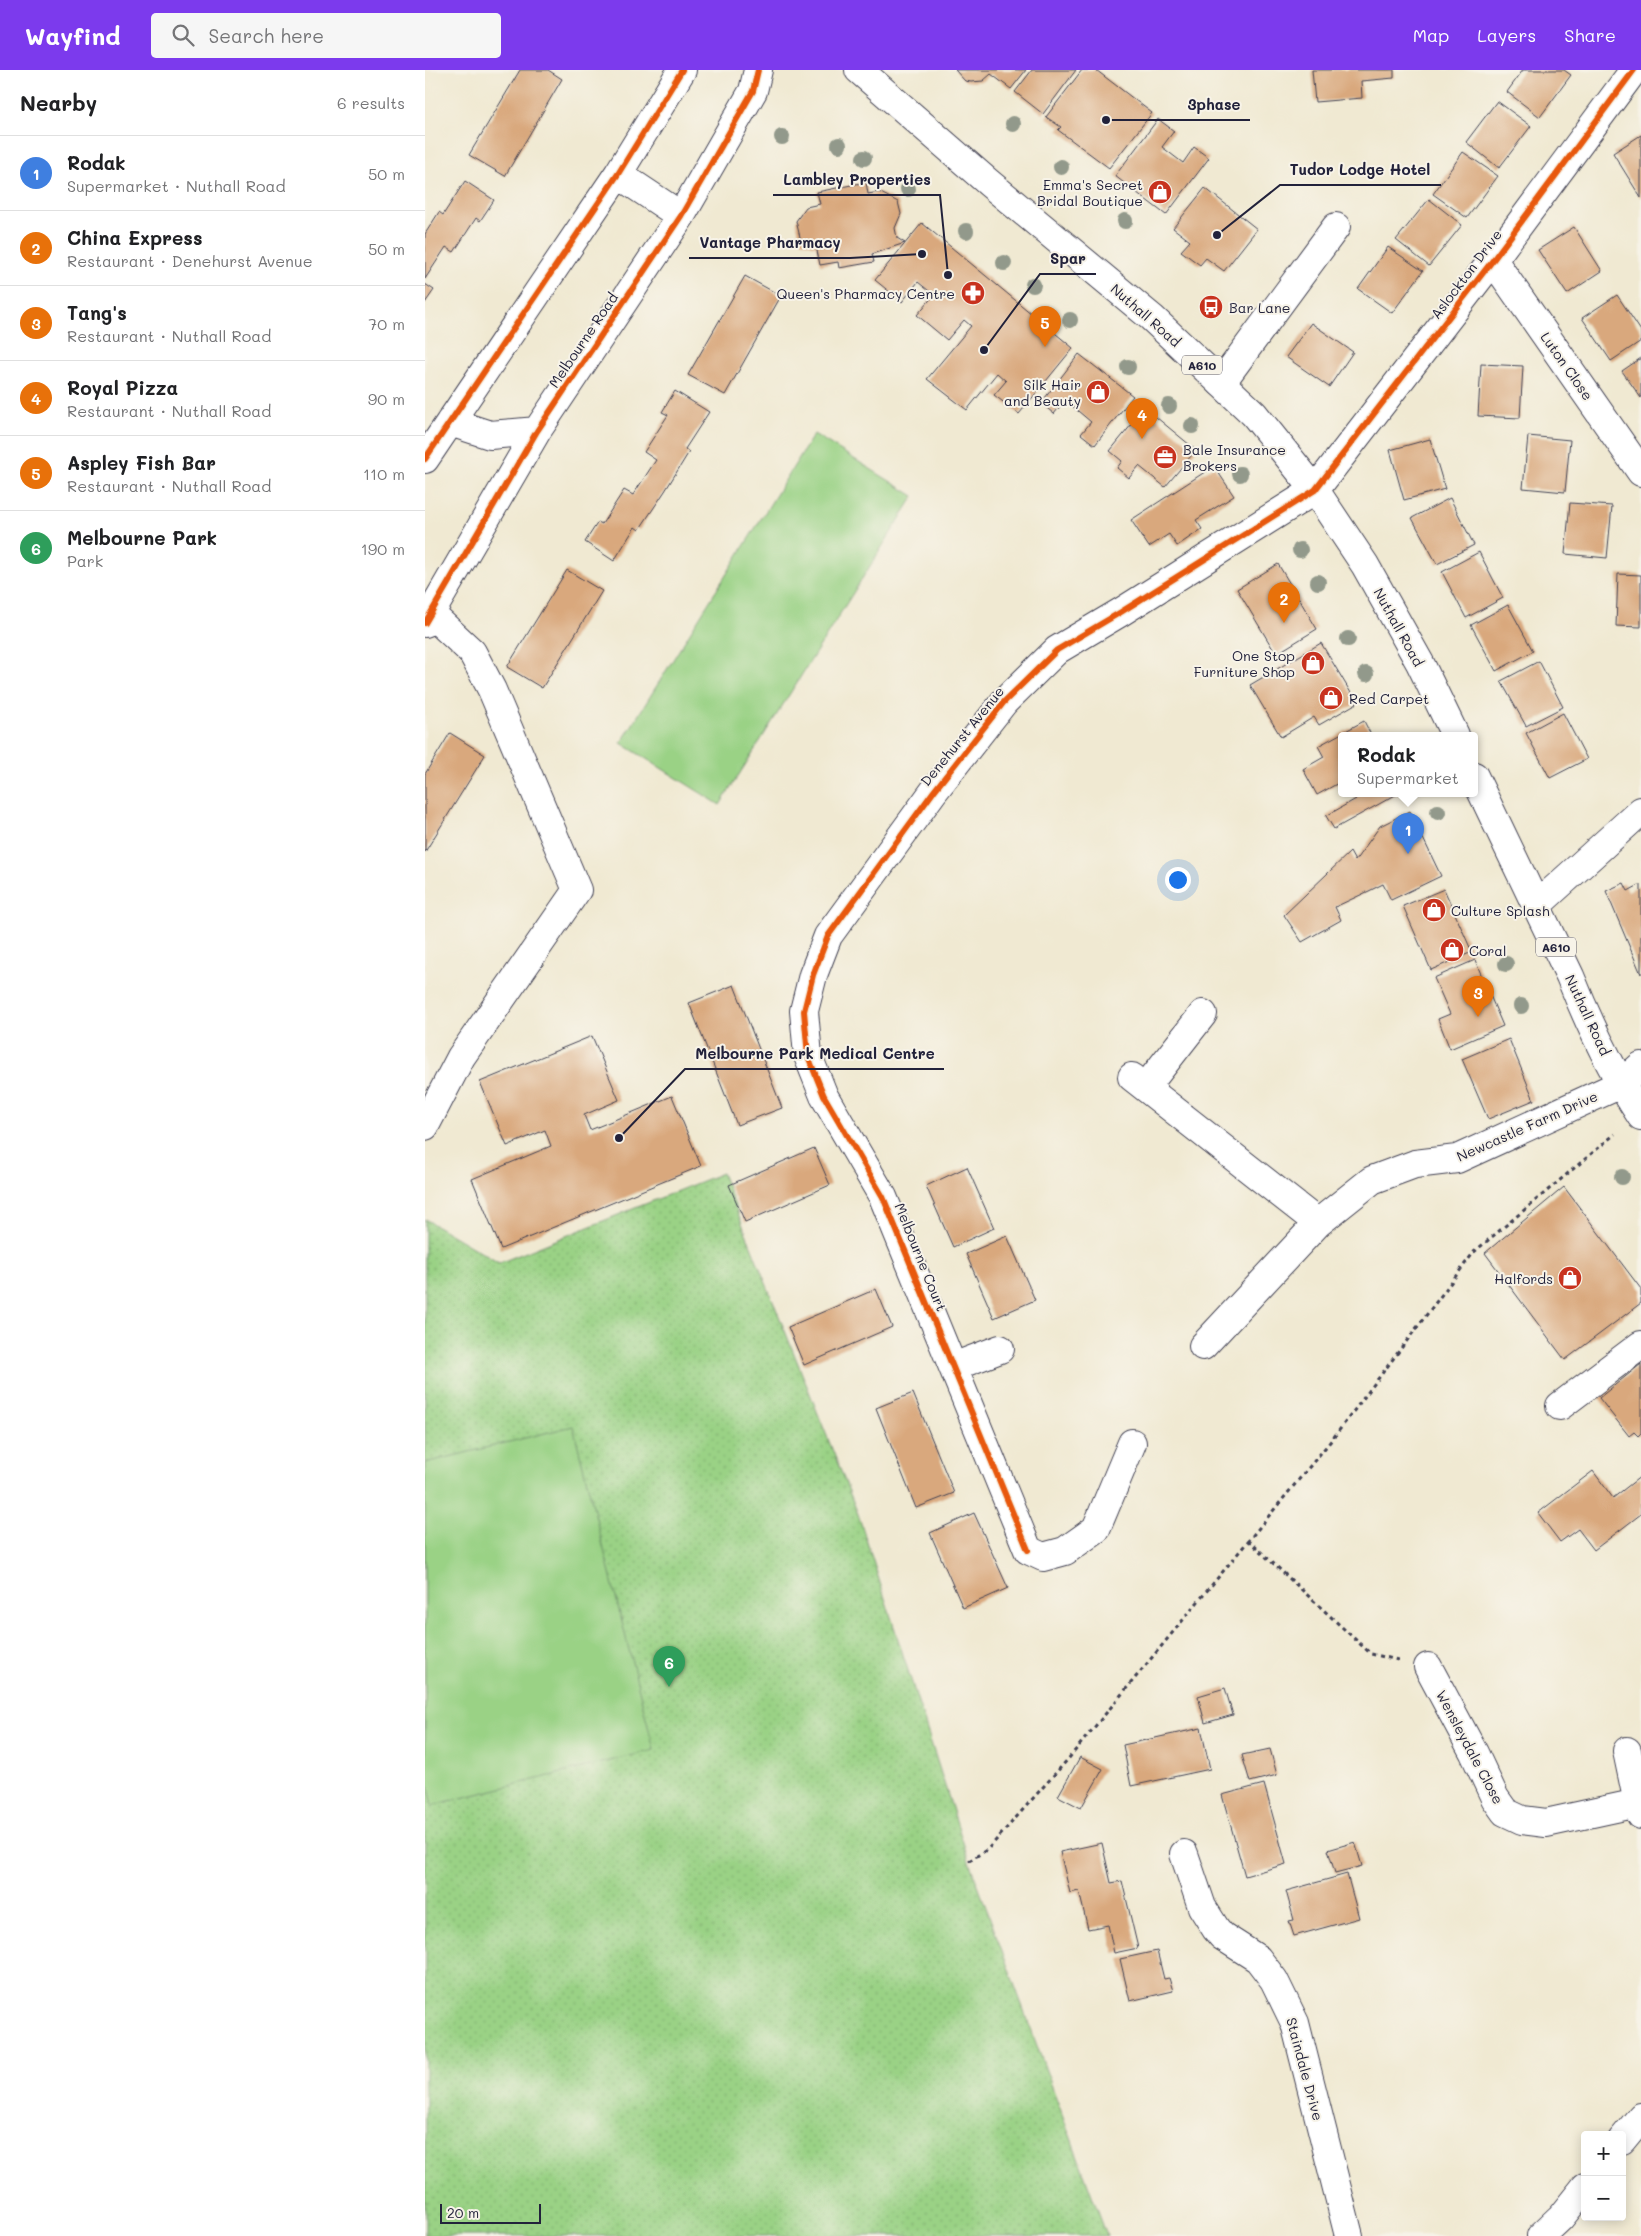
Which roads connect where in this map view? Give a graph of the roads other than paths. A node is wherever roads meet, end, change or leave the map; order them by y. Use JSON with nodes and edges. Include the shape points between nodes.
{"nodes":[{"id":1,"x":682,"y":70,"type":"edge"},
{"id":2,"x":758,"y":70,"type":"edge"},
{"id":3,"x":859,"y":70,"type":"edge"},
{"id":4,"x":1634,"y":70,"type":"edge"},
{"id":5,"x":618,"y":174,"type":"junction"},
{"id":6,"x":681,"y":216,"type":"junction"},
{"id":7,"x":1336,"y":226,"type":"dead end"},
{"id":8,"x":1493,"y":260,"type":"junction"},
{"id":9,"x":1221,"y":383,"type":"junction"},
{"id":10,"x":450,"y":422,"type":"junction"},
{"id":11,"x":537,"y":431,"type":"junction"},
{"id":12,"x":425,"y":459,"type":"edge"},
{"id":13,"x":1641,"y":472,"type":"edge"},
{"id":14,"x":1315,"y":490,"type":"junction"},
{"id":15,"x":428,"y":618,"type":"edge"},
{"id":16,"x":1454,"y":732,"type":"edge"},
{"id":17,"x":1478,"y":784,"type":"edge"},
{"id":18,"x":1641,"y":811,"type":"edge"},
{"id":19,"x":1536,"y":906,"type":"junction"},
{"id":20,"x":813,"y":975,"type":"joint"},
{"id":21,"x":1203,"y":1014,"type":"dead end"},
{"id":22,"x":1641,"y":1066,"type":"edge"},
{"id":23,"x":1621,"y":1084,"type":"junction"},
{"id":24,"x":1640,"y":1115,"type":"edge"},
{"id":25,"x":425,"y":1126,"type":"edge"},
{"id":26,"x":1318,"y":1223,"type":"junction"},
{"id":27,"x":1641,"y":1345,"type":"edge"},
{"id":28,"x":1203,"y":1346,"type":"dead end"},
{"id":29,"x":1000,"y":1349,"type":"dead end"},
{"id":30,"x":953,"y":1367,"type":"junction"},
{"id":31,"x":1559,"y":1406,"type":"dead end"},
{"id":32,"x":1132,"y":1443,"type":"dead end"},
{"id":33,"x":1428,"y":1667,"type":"road end"},
{"id":34,"x":1627,"y":1751,"type":"dead end"},
{"id":35,"x":1639,"y":1809,"type":"edge"},
{"id":36,"x":1184,"y":1854,"type":"dead end"},
{"id":37,"x":1641,"y":2117,"type":"edge"},
{"id":38,"x":1626,"y":2135,"type":"edge"},
{"id":39,"x":1581,"y":2192,"type":"edge"},
{"id":40,"x":1349,"y":2236,"type":"edge"},
{"id":41,"x":1541,"y":2236,"type":"edge"}],
"edges":[{"from":1,"to":5,"type":"main road"},
{"from":2,"to":6,"type":"main road","name":"Melbourne Road","via":[[753,91]]},
{"from":3,"to":9,"type":"main road","name":"Nuthall Road","number":"A610","via":[[1152,318]]},
{"from":4,"to":8,"type":"main road","name":"Aslockton Drive"},
{"from":5,"to":6,"type":"main road"},
{"from":5,"to":10,"type":"main road"},
{"from":6,"to":11,"type":"main road","name":"Melbourne Road"},
{"from":7,"to":9,"type":"main road"},
{"from":8,"to":13,"type":"main road","name":"Luton Close"},
{"from":8,"to":14,"type":"main road","name":"Aslockton Drive"},
{"from":9,"to":14,"type":"main road","name":"Nuthall Road","number":"A610","via":[[1254,414]]},
{"from":10,"to":11,"type":"main road","via":[[489,435]]},
{"from":10,"to":12,"type":"main road"},
{"from":11,"to":15,"type":"main road","name":"Melbourne Road"},
{"from":14,"to":16,"type":"main road","name":"Nuthall Road","number":"A610","via":[[1365,565],[1420,663]]},
{"from":14,"to":20,"type":"main road","name":"Denehurst Avenue","via":[[1057,650],[1004,702],[934,791],[828,936]]},
{"from":15,"to":25,"type":"main road","via":[[472,652],[492,690],[577,890],[461,1057]]},
{"from":17,"to":19,"type":"main road","name":"Nuthall Road","number":"A610"},
{"from":18,"to":19,"type":"main road"},
{"from":19,"to":23,"type":"main road","name":"Nuthall Road","number":"A610"},
{"from":20,"to":30,"type":"main road","name":"Melbourne Court","via":[[803,1011],[808,1056],[824,1096],[883,1197]]},
{"from":21,"to":26,"type":"main road","via":[[1139,1082]]},
{"from":22,"to":23,"type":"main road","name":"Newcastle Farm Drive"},
{"from":23,"to":24,"type":"main road","name":"Nuthall Road","number":"A610"},
{"from":23,"to":26,"type":"main road","name":"Newcastle Farm Drive","via":[[1457,1158],[1415,1164],[1372,1180]]},
{"from":26,"to":28,"type":"main road","name":"Newcastle Farm Drive"},
{"from":27,"to":31,"type":"main road"},
{"from":29,"to":30,"type":"main road"},
{"from":30,"to":32,"type":"main road","name":"Melbourne Court","via":[[1028,1550],[1043,1557],[1065,1551],[1096,1529]]},
{"from":33,"to":35,"type":"main road","name":"Wensleydale Close","via":[[1505,1812],[1522,1820],[1545,1822]]},
{"from":34,"to":35,"type":"main road","name":"Wensleydale Close"},
{"from":36,"to":40,"type":"main road","name":"Staindale Drive","via":[[1202,1907],[1216,1929],[1258,1959],[1274,1980],[1295,2023]]},
{"from":37,"to":38,"type":"main road"},
{"from":39,"to":41,"type":"main road"}]}
